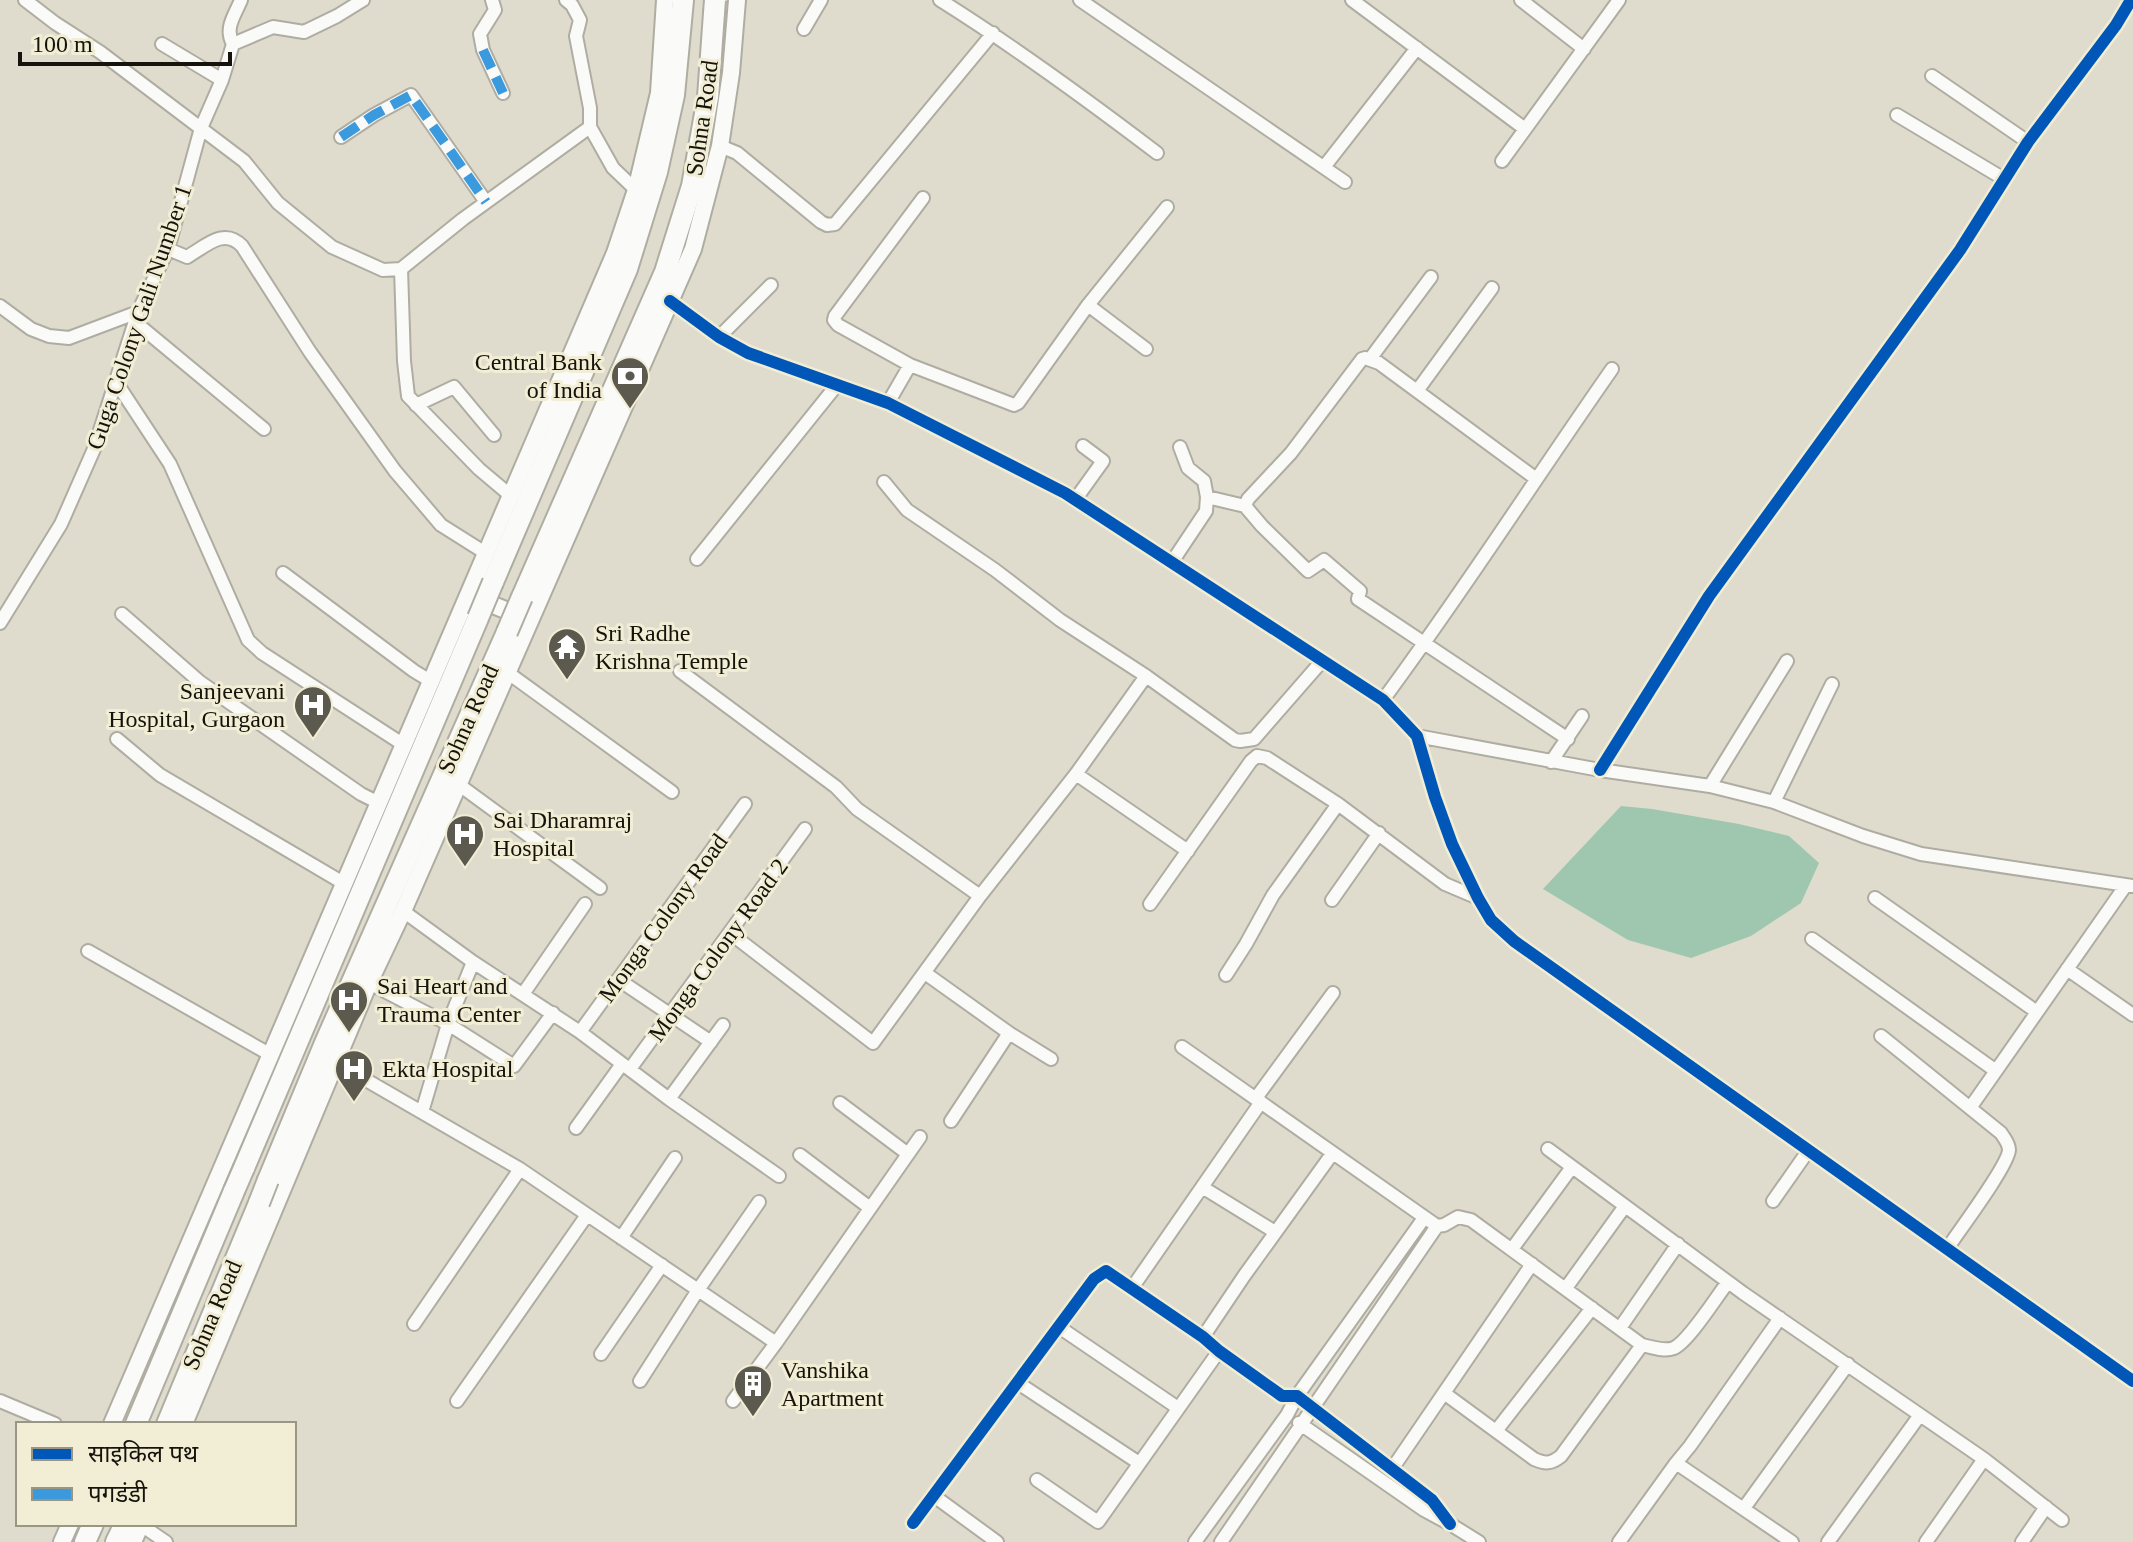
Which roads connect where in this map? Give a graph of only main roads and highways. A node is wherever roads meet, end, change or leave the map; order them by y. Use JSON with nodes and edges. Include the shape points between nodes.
{"nodes":[{"id":1,"x":737,"y":1,"type":"edge"},
{"id":2,"x":677,"y":3,"type":"edge"},
{"id":3,"x":714,"y":4,"type":"edge"},
{"id":4,"x":469,"y":595,"type":"junction"},
{"id":5,"x":530,"y":621,"type":"junction"},
{"id":6,"x":220,"y":1170,"type":"junction"},
{"id":7,"x":269,"y":1202,"type":"junction"},
{"id":8,"x":113,"y":1422,"type":"edge"},
{"id":9,"x":137,"y":1422,"type":"edge"},
{"id":10,"x":168,"y":1422,"type":"edge"},
{"id":11,"x":185,"y":1422,"type":"edge"},
{"id":12,"x":134,"y":1526,"type":"edge"},
{"id":13,"x":116,"y":1542,"type":"edge"}],
"edges":[{"from":1,"to":3,"type":"main road"},
{"from":1,"to":5,"type":"main road","via":[[720,146],[693,249]]},
{"from":2,"to":4,"type":"main road","via":[[636,190],[615,253]]},
{"from":2,"to":9,"type":"highway","name":"Sohna Road","bridge":true,"via":[[674,95],[627,269]]},
{"from":3,"to":7,"type":"highway","name":"Sohna Road","bridge":true,"via":[[708,97],[692,186],[665,272],[325,1043],[268,1180]]},
{"from":4,"to":5,"type":"main road"},
{"from":4,"to":6,"type":"main road"},
{"from":5,"to":7,"type":"main road"},
{"from":6,"to":7,"type":"main road"},
{"from":6,"to":8,"type":"main road"},
{"from":7,"to":10,"type":"highway","name":"Sohna Road"},
{"from":7,"to":11,"type":"main road"},
{"from":12,"to":13,"type":"highway"}]}
